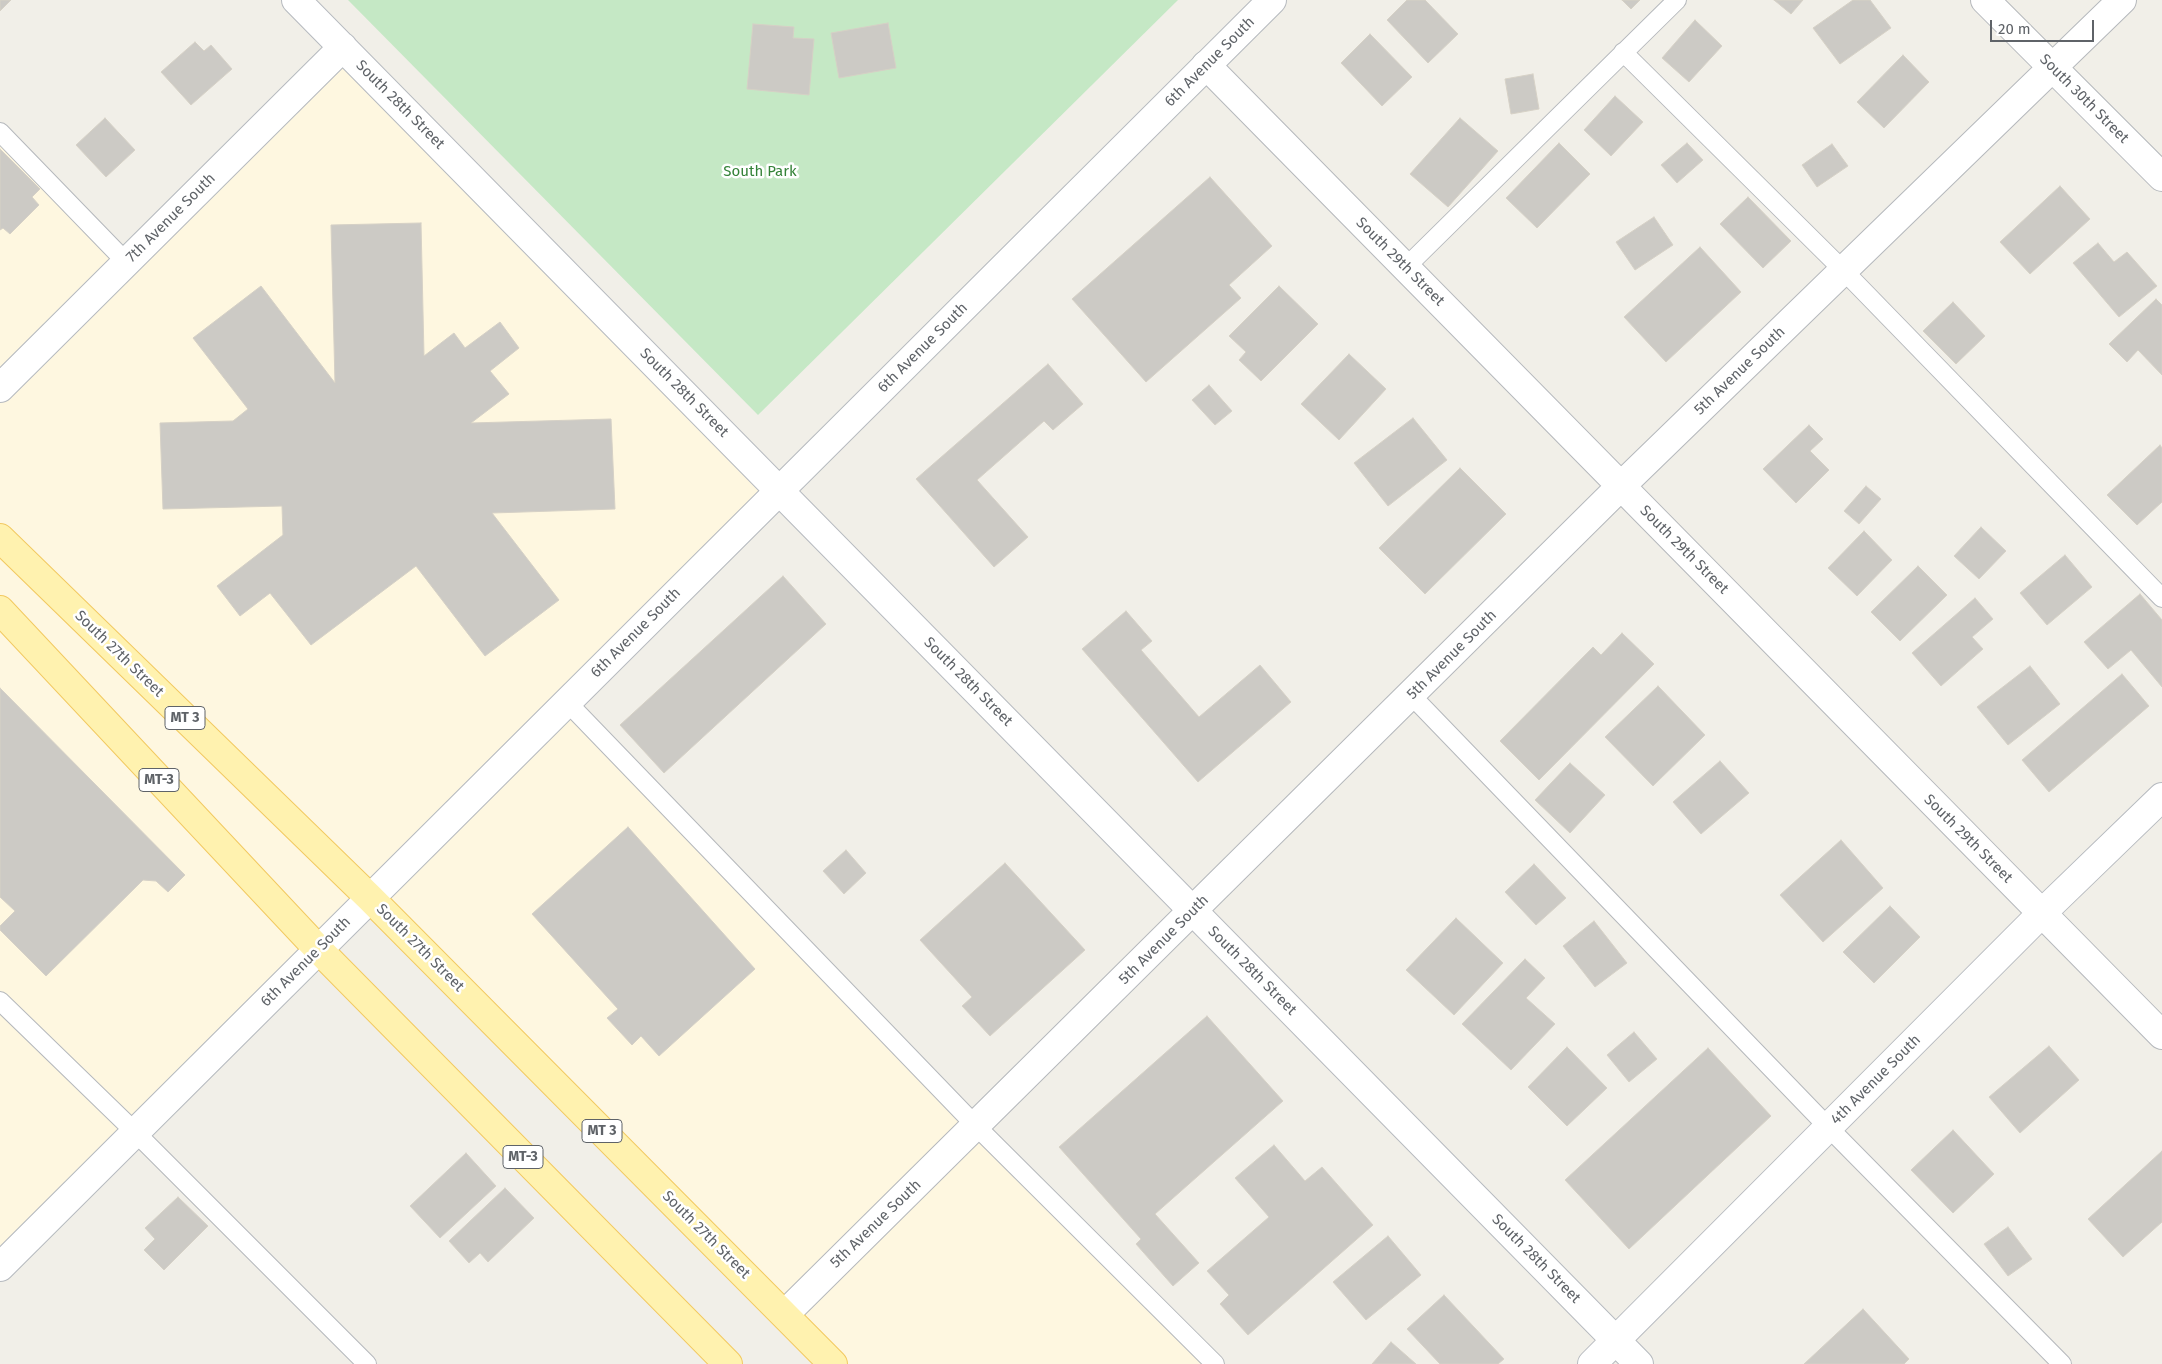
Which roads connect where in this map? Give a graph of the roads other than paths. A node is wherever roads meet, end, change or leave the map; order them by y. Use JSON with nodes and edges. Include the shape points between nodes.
{"nodes":[{"id":1,"x":296,"y":0,"type":"edge"},
{"id":2,"x":1272,"y":0,"type":"edge"},
{"id":3,"x":1677,"y":0,"type":"edge"},
{"id":4,"x":1985,"y":0,"type":"edge"},
{"id":5,"x":2122,"y":0,"type":"edge"},
{"id":6,"x":343,"y":47,"type":"junction"},
{"id":7,"x":1623,"y":52,"type":"junction"},
{"id":8,"x":1206,"y":65,"type":"junction"},
{"id":9,"x":2052,"y":68,"type":"junction"},
{"id":10,"x":0,"y":132,"type":"edge"},
{"id":11,"x":2162,"y":177,"type":"edge"},
{"id":12,"x":126,"y":262,"type":"junction"},
{"id":13,"x":1406,"y":268,"type":"junction"},
{"id":14,"x":1843,"y":270,"type":"junction"},
{"id":15,"x":0,"y":388,"type":"edge"},
{"id":16,"x":1621,"y":486,"type":"junction"},
{"id":17,"x":779,"y":490,"type":"junction"},
{"id":18,"x":0,"y":538,"type":"edge"},
{"id":19,"x":2162,"y":598,"type":"edge"},
{"id":20,"x":0,"y":610,"type":"edge"},
{"id":21,"x":1411,"y":695,"type":"junction"},
{"id":22,"x":567,"y":702,"type":"junction"},
{"id":23,"x":2162,"y":797,"type":"edge"},
{"id":24,"x":370,"y":898,"type":"junction"},
{"id":25,"x":1194,"y":911,"type":"junction"},
{"id":26,"x":2042,"y":913,"type":"junction"},
{"id":27,"x":319,"y":950,"type":"junction"},
{"id":28,"x":0,"y":1001,"type":"edge"},
{"id":29,"x":2162,"y":1035,"type":"edge"},
{"id":30,"x":976,"y":1126,"type":"junction"},
{"id":31,"x":1828,"y":1128,"type":"junction"},
{"id":32,"x":135,"y":1132,"type":"junction"},
{"id":33,"x":0,"y":1267,"type":"edge"},
{"id":34,"x":785,"y":1314,"type":"junction"},
{"id":35,"x":1616,"y":1340,"type":"junction"},
{"id":36,"x":367,"y":1364,"type":"edge"},
{"id":37,"x":728,"y":1364,"type":"edge"},
{"id":38,"x":833,"y":1364,"type":"edge"},
{"id":39,"x":1216,"y":1364,"type":"edge"},
{"id":40,"x":1592,"y":1364,"type":"edge"},
{"id":41,"x":1639,"y":1364,"type":"edge"},
{"id":42,"x":2062,"y":1364,"type":"edge"}],
"edges":[{"from":1,"to":6,"type":"street","name":"South 28th Street"},
{"from":2,"to":8,"type":"street","name":"6th Avenue South"},
{"from":3,"to":7,"type":"lane"},
{"from":4,"to":9,"type":"street","name":"South 30th Street"},
{"from":5,"to":9,"type":"street","name":"5th Avenue South"},
{"from":6,"to":12,"type":"street","name":"7th Avenue South"},
{"from":6,"to":17,"type":"street","name":"South 28th Street"},
{"from":7,"to":13,"type":"lane"},
{"from":7,"to":14,"type":"lane"},
{"from":8,"to":13,"type":"street","name":"South 29th Street"},
{"from":8,"to":17,"type":"street","name":"6th Avenue South"},
{"from":9,"to":11,"type":"street","name":"South 30th Street"},
{"from":9,"to":14,"type":"street","name":"5th Avenue South"},
{"from":10,"to":12,"type":"lane"},
{"from":12,"to":15,"type":"street","name":"7th Avenue South"},
{"from":13,"to":16,"type":"street","name":"South 29th Street"},
{"from":14,"to":16,"type":"street","name":"5th Avenue South"},
{"from":14,"to":19,"type":"lane"},
{"from":16,"to":21,"type":"street","name":"5th Avenue South"},
{"from":16,"to":26,"type":"street","name":"South 29th Street"},
{"from":17,"to":22,"type":"street","name":"6th Avenue South"},
{"from":17,"to":25,"type":"street","name":"South 28th Street"},
{"from":18,"to":24,"type":"main road","name":"South 27th Street","number":"MT 3"},
{"from":20,"to":27,"type":"main road","number":"MT-3"},
{"from":21,"to":25,"type":"street","name":"5th Avenue South"},
{"from":21,"to":31,"type":"lane"},
{"from":22,"to":24,"type":"street","name":"6th Avenue South"},
{"from":22,"to":30,"type":"lane"},
{"from":23,"to":26,"type":"street","name":"4th Avenue South"},
{"from":24,"to":27,"type":"street","name":"6th Avenue South"},
{"from":24,"to":34,"type":"main road","name":"South 27th Street","number":"MT 3"},
{"from":25,"to":30,"type":"street","name":"5th Avenue South"},
{"from":25,"to":35,"type":"street","name":"South 28th Street"},
{"from":26,"to":29,"type":"street","name":"South 29th Street"},
{"from":26,"to":31,"type":"street","name":"4th Avenue South"},
{"from":27,"to":32,"type":"street","name":"6th Avenue South"},
{"from":27,"to":37,"type":"main road","number":"MT-3"},
{"from":28,"to":32,"type":"lane"},
{"from":30,"to":34,"type":"street","name":"5th Avenue South"},
{"from":30,"to":39,"type":"lane"},
{"from":31,"to":35,"type":"street","name":"4th Avenue South"},
{"from":31,"to":42,"type":"lane"},
{"from":32,"to":33,"type":"street","name":"6th Avenue South"},
{"from":32,"to":36,"type":"lane"},
{"from":34,"to":38,"type":"main road","name":"South 27th Street","number":"MT 3"},
{"from":35,"to":40,"type":"street","name":"4th Avenue South"},
{"from":35,"to":41,"type":"street","name":"South 28th Street"}]}
